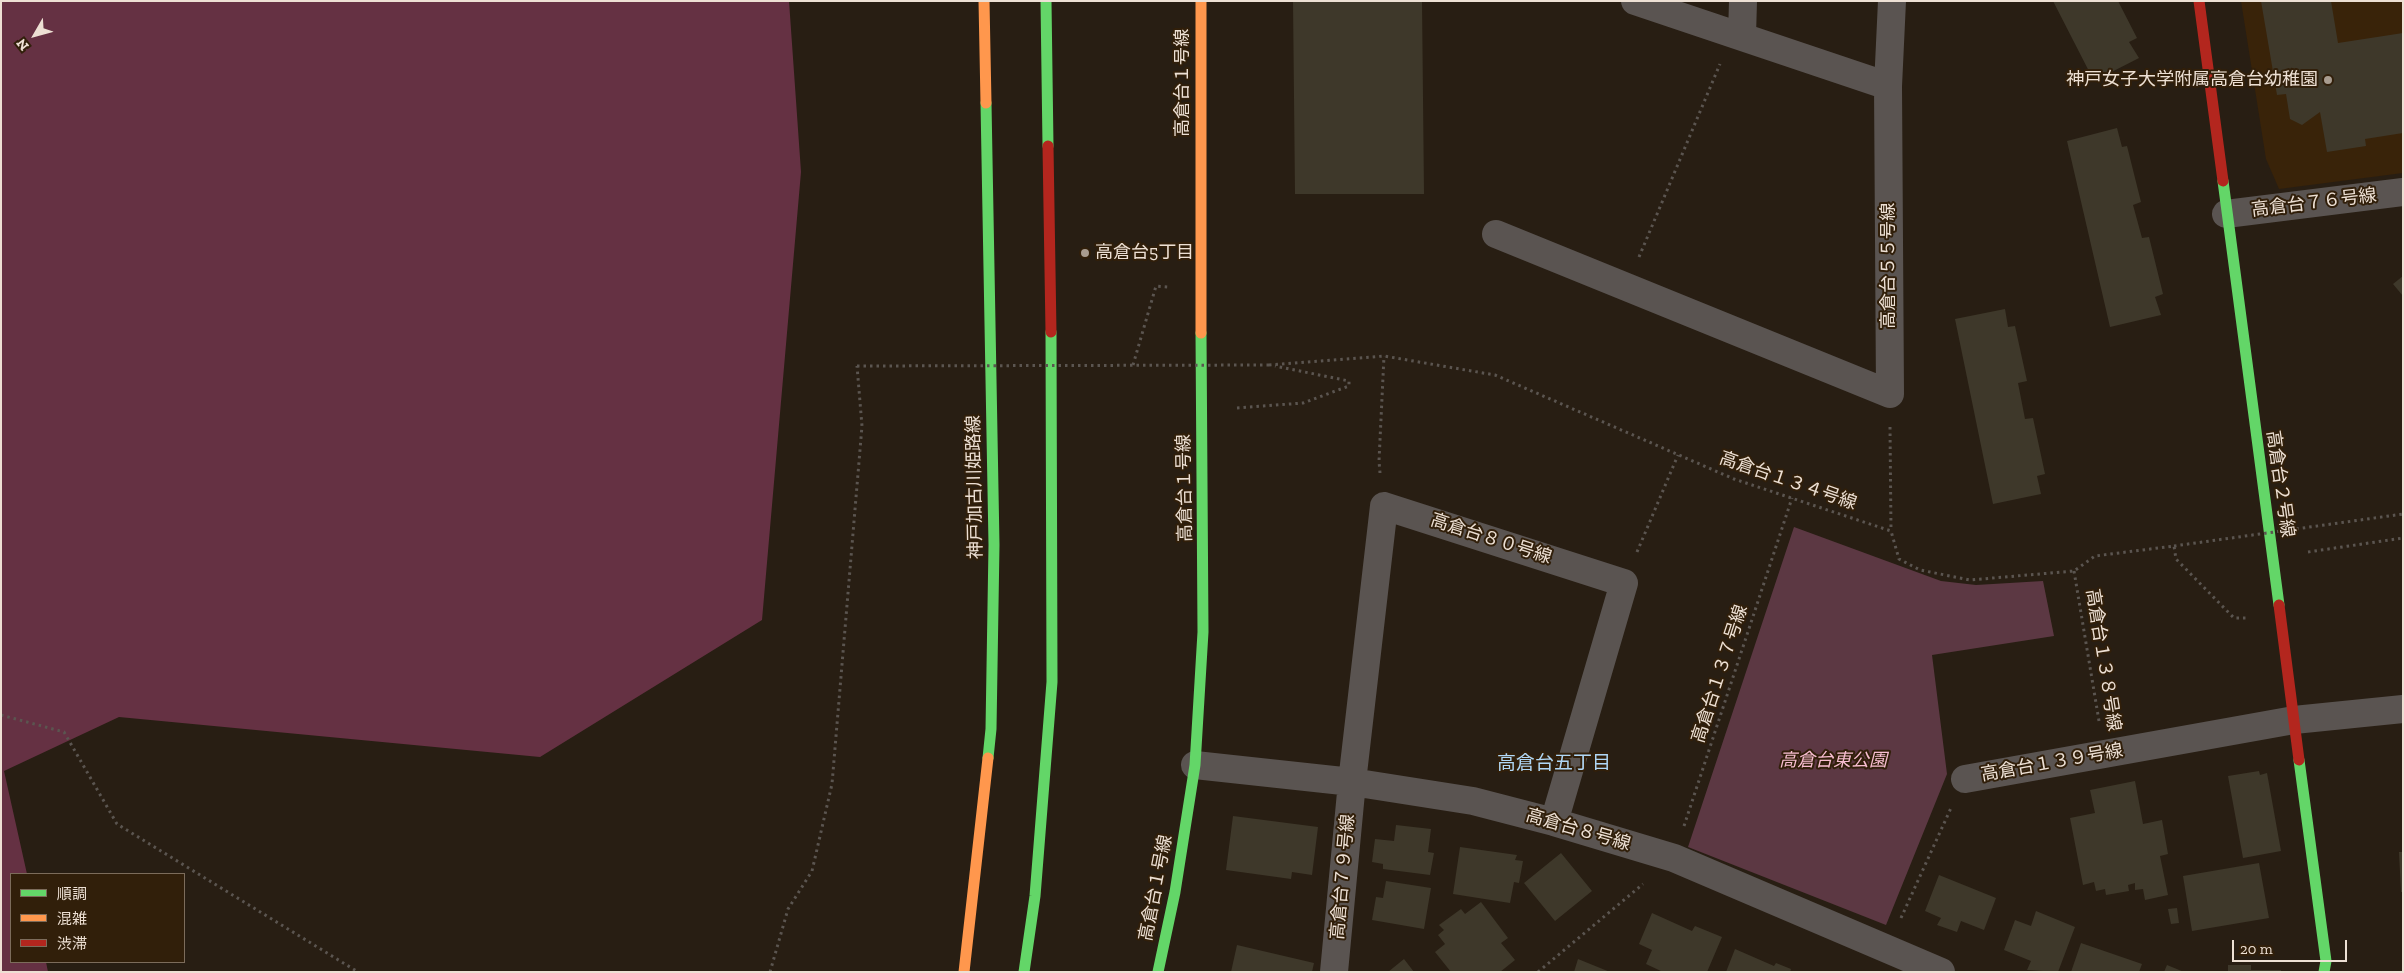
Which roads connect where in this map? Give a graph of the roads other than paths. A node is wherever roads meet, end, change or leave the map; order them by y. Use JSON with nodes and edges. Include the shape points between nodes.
{"nodes":[{"id":1,"x":984,"y":1,"type":"edge"},
{"id":2,"x":1046,"y":1,"type":"edge"},
{"id":3,"x":1200,"y":1,"type":"edge"},
{"id":4,"x":1635,"y":1,"type":"edge"},
{"id":5,"x":1743,"y":1,"type":"edge"},
{"id":6,"x":1892,"y":1,"type":"edge"},
{"id":7,"x":2199,"y":1,"type":"edge"},
{"id":8,"x":1737,"y":35,"type":"junction"},
{"id":9,"x":1888,"y":86,"type":"junction"},
{"id":10,"x":2403,"y":192,"type":"edge"},
{"id":11,"x":2226,"y":214,"type":"junction"},
{"id":12,"x":1496,"y":234,"type":"dead end"},
{"id":13,"x":2403,"y":709,"type":"edge"},
{"id":14,"x":2294,"y":720,"type":"junction"},
{"id":15,"x":1195,"y":765,"type":"junction"},
{"id":16,"x":1965,"y":779,"type":"road end"},
{"id":17,"x":1352,"y":782,"type":"junction"},
{"id":18,"x":1554,"y":822,"type":"junction"},
{"id":19,"x":964,"y":972,"type":"edge"},
{"id":20,"x":1024,"y":972,"type":"edge"},
{"id":21,"x":1158,"y":972,"type":"edge"},
{"id":22,"x":1334,"y":972,"type":"edge"},
{"id":23,"x":1941,"y":972,"type":"edge"},
{"id":24,"x":2324,"y":972,"type":"edge"}],
"edges":[{"from":1,"to":19,"type":"street","name":"神戸加古川姫路線","via":[[994,544],[991,729]]},
{"from":2,"to":20,"type":"street","via":[[1052,682],[1036,896]]},
{"from":3,"to":15,"type":"street","name":"高倉台１号線","via":[[1204,632]]},
{"from":4,"to":8,"type":"street"},
{"from":5,"to":8,"type":"street"},
{"from":6,"to":9,"type":"street","name":"高倉台５５号線"},
{"from":7,"to":11,"type":"street","name":"高倉台２号線"},
{"from":8,"to":9,"type":"street"},
{"from":9,"to":12,"type":"street","name":"高倉台５５号線","via":[[1890,394]]},
{"from":10,"to":11,"type":"street","name":"高倉台７６号線"},
{"from":11,"to":14,"type":"street","name":"高倉台２号線"},
{"from":13,"to":14,"type":"street","name":"高倉台１３９号線"},
{"from":14,"to":16,"type":"street","name":"高倉台１３９号線"},
{"from":14,"to":24,"type":"street","name":"高倉台２号線","via":[[2326,961]]},
{"from":15,"to":17,"type":"street","name":"高倉台８号線"},
{"from":15,"to":21,"type":"street","name":"高倉台１号線","via":[[1175,892]]},
{"from":17,"to":18,"type":"street","name":"高倉台８号線","via":[[1473,801]]},
{"from":17,"to":18,"type":"street","name":"高倉台８０号線","via":[[1384,506],[1624,582]]},
{"from":17,"to":22,"type":"street","name":"高倉台７９号線"},
{"from":18,"to":23,"type":"street","name":"高倉台８号線","via":[[1674,858]]}]}
